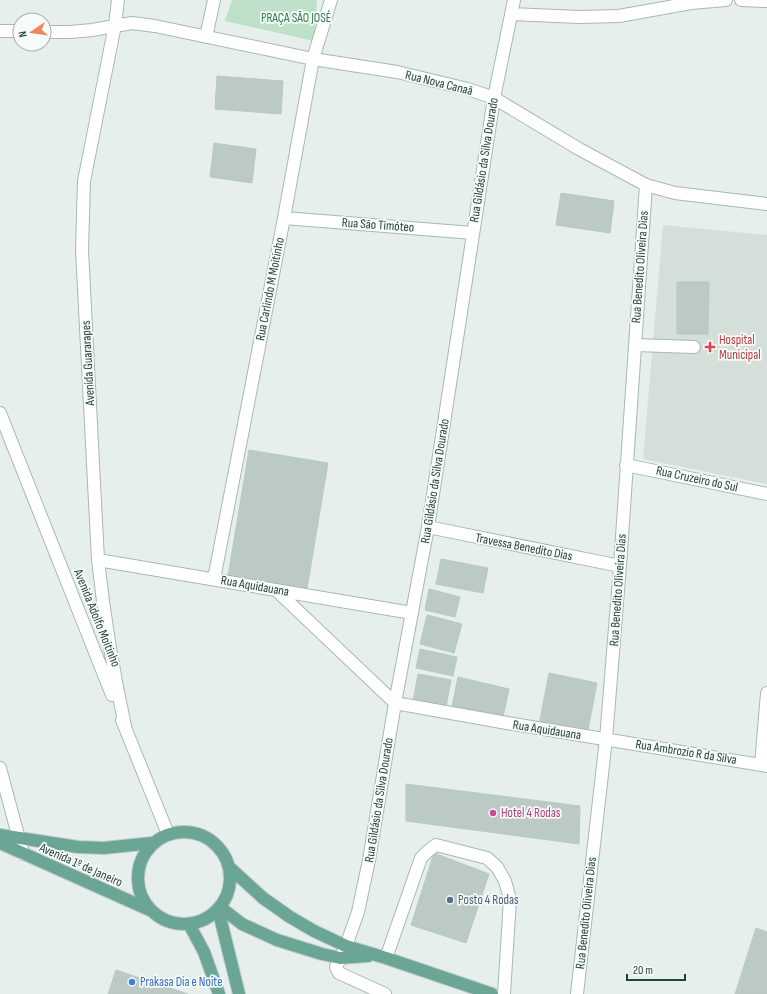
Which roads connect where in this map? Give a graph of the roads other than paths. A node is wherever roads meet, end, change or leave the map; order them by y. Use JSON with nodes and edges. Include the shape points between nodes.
{"nodes":[{"id":1,"x":118,"y":0,"type":"edge"},
{"id":2,"x":214,"y":0,"type":"edge"},
{"id":3,"x":331,"y":0,"type":"edge"},
{"id":4,"x":514,"y":0,"type":"edge"},
{"id":5,"x":726,"y":0,"type":"edge"},
{"id":6,"x":741,"y":0,"type":"edge"},
{"id":7,"x":767,"y":1,"type":"edge"},
{"id":8,"x":511,"y":14,"type":"junction"},
{"id":9,"x":115,"y":25,"type":"junction"},
{"id":10,"x":0,"y":31,"type":"edge"},
{"id":11,"x":12,"y":31,"type":"edge"},
{"id":12,"x":52,"y":32,"type":"edge"},
{"id":13,"x":206,"y":37,"type":"junction"},
{"id":14,"x":313,"y":59,"type":"junction"},
{"id":15,"x":494,"y":98,"type":"junction"},
{"id":16,"x":646,"y":185,"type":"junction"},
{"id":17,"x":767,"y":204,"type":"edge"},
{"id":18,"x":284,"y":218,"type":"junction"},
{"id":19,"x":473,"y":233,"type":"junction"},
{"id":20,"x":635,"y":345,"type":"junction"},
{"id":21,"x":694,"y":347,"type":"dead end"},
{"id":22,"x":0,"y":413,"type":"edge"},
{"id":23,"x":626,"y":465,"type":"junction"},
{"id":24,"x":767,"y":494,"type":"edge"},
{"id":25,"x":428,"y":527,"type":"junction"},
{"id":26,"x":98,"y":560,"type":"junction"},
{"id":27,"x":620,"y":566,"type":"junction"},
{"id":28,"x":214,"y":579,"type":"junction"},
{"id":29,"x":276,"y":590,"type":"junction"},
{"id":30,"x":412,"y":614,"type":"junction"},
{"id":31,"x":767,"y":693,"type":"edge"},
{"id":32,"x":395,"y":703,"type":"junction"},
{"id":33,"x":125,"y":726,"type":"junction"},
{"id":34,"x":606,"y":739,"type":"junction"},
{"id":35,"x":764,"y":765,"type":"edge"},
{"id":36,"x":0,"y":768,"type":"edge"},
{"id":37,"x":168,"y":834,"type":"junction"},
{"id":38,"x":0,"y":835,"type":"edge"},
{"id":39,"x":18,"y":838,"type":"junction"},
{"id":40,"x":0,"y":843,"type":"edge"},
{"id":41,"x":152,"y":843,"type":"junction"},
{"id":42,"x":23,"y":854,"type":"junction"},
{"id":43,"x":229,"y":867,"type":"junction"},
{"id":44,"x":219,"y":908,"type":"junction"},
{"id":45,"x":152,"y":911,"type":"junction"},
{"id":46,"x":189,"y":924,"type":"junction"},
{"id":47,"x":346,"y":946,"type":"junction"},
{"id":48,"x":382,"y":956,"type":"junction"},
{"id":49,"x":340,"y":958,"type":"junction"},
{"id":50,"x":363,"y":990,"type":"edge"},
{"id":51,"x":219,"y":994,"type":"edge"},
{"id":52,"x":239,"y":994,"type":"edge"},
{"id":53,"x":385,"y":994,"type":"edge"},
{"id":54,"x":492,"y":994,"type":"edge"},
{"id":55,"x":504,"y":994,"type":"edge"},
{"id":56,"x":577,"y":994,"type":"edge"}],
"edges":[{"from":1,"to":9,"type":"street","name":"Avenida Guararapes"},
{"from":2,"to":13,"type":"street"},
{"from":3,"to":14,"type":"street","name":"Rua Carlindo M Moitinho"},
{"from":4,"to":8,"type":"street","name":"Rua Gildásio da Silva Dourado"},
{"from":5,"to":8,"type":"street","via":[[690,3],[619,16]]},
{"from":6,"to":7,"type":"street"},
{"from":8,"to":15,"type":"street","name":"Rua Gildásio da Silva Dourado"},
{"from":9,"to":12,"type":"street","name":"Rua Nova Canaã","via":[[92,30]]},
{"from":9,"to":13,"type":"street","name":"Rua Nova Canaã","via":[[132,23],[156,26]]},
{"from":9,"to":26,"type":"street","name":"Avenida Guararapes","via":[[84,181],[82,250]]},
{"from":10,"to":11,"type":"street"},
{"from":13,"to":14,"type":"street","name":"Rua Nova Canaã"},
{"from":14,"to":15,"type":"street","name":"Rua Nova Canaã","via":[[397,72]]},
{"from":14,"to":18,"type":"street","name":"Rua Carlindo M Moitinho"},
{"from":15,"to":16,"type":"street","name":"Rua Nova Canaã","via":[[579,149]]},
{"from":15,"to":19,"type":"street","name":"Rua Gildásio da Silva Dourado"},
{"from":16,"to":17,"type":"street","name":"Rua Nova Canaã","via":[[675,193]]},
{"from":16,"to":20,"type":"street","name":"Rua Benedito Oliveira Dias"},
{"from":18,"to":19,"type":"street","name":"Rua São Timóteo"},
{"from":18,"to":28,"type":"street","name":"Rua Carlindo M Moitinho"},
{"from":19,"to":25,"type":"street","name":"Rua Gildásio da Silva Dourado"},
{"from":20,"to":21,"type":"street"},
{"from":20,"to":23,"type":"street","name":"Rua Benedito Oliveira Dias"},
{"from":22,"to":33,"type":"street","name":"Avenida Adolfo Moitinho"},
{"from":23,"to":24,"type":"street","name":"Rua Cruzeiro do Sul"},
{"from":23,"to":27,"type":"street","name":"Rua Benedito Oliveira Dias"},
{"from":25,"to":27,"type":"street","name":"Travessa Benedito Dias"},
{"from":25,"to":30,"type":"street","name":"Rua Gildásio da Silva Dourado"},
{"from":26,"to":28,"type":"street","name":"Rua Aquidauana"},
{"from":26,"to":33,"type":"street","name":"Avenida Guararapes","via":[[112,667]]},
{"from":27,"to":34,"type":"street","name":"Rua Benedito Oliveira Dias"},
{"from":28,"to":29,"type":"street","name":"Rua Aquidauana"},
{"from":29,"to":30,"type":"street","name":"Rua Aquidauana"},
{"from":29,"to":32,"type":"street"},
{"from":30,"to":32,"type":"street","name":"Rua Gildásio da Silva Dourado"},
{"from":31,"to":35,"type":"street"},
{"from":32,"to":34,"type":"street","name":"Rua Aquidauana"},
{"from":32,"to":47,"type":"street","name":"Rua Gildásio da Silva Dourado","via":[[369,860],[358,912]]},
{"from":33,"to":37,"type":"street","name":"Avenida Adolfo Moitinho"},
{"from":34,"to":35,"type":"street","name":"Rua Ambrozio R da Silva"},
{"from":34,"to":56,"type":"street","name":"Rua Benedito Oliveira Dias"},
{"from":36,"to":39,"type":"street"},
{"from":37,"to":41,"type":"main road"},
{"from":37,"to":43,"type":"main road","via":[[187,831],[206,837],[220,849]]},
{"from":38,"to":39,"type":"main road","name":"Avenida 1º de Janeiro"},
{"from":39,"to":41,"type":"main road","name":"Avenida 1º de Janeiro","via":[[78,847],[104,848]]},
{"from":39,"to":42,"type":"street"},
{"from":40,"to":42,"type":"main road","name":"Avenida 1º de Janeiro"},
{"from":41,"to":45,"type":"main road","via":[[142,858],[137,876],[141,895]]},
{"from":42,"to":45,"type":"main road","name":"Avenida 1º de Janeiro"},
{"from":43,"to":44,"type":"main road","via":[[229,887]]},
{"from":43,"to":47,"type":"main road","via":[[263,898],[290,917]]},
{"from":44,"to":46,"type":"main road","via":[[207,918]]},
{"from":44,"to":49,"type":"main road","via":[[242,924],[277,940]]},
{"from":44,"to":52,"type":"main road"},
{"from":45,"to":46,"type":"main road","via":[[168,921]]},
{"from":46,"to":51,"type":"main road","via":[[204,952]]},
{"from":47,"to":48,"type":"main road"},
{"from":47,"to":49,"type":"street","name":"Rua Gildásio da Silva Dourado"},
{"from":48,"to":49,"type":"main road"},
{"from":48,"to":54,"type":"main road"},
{"from":48,"to":55,"type":"street","via":[[422,858],[428,851],[436,845],[487,858],[506,881],[510,899]]},
{"from":49,"to":50,"type":"street","via":[[336,967],[339,973]]},
{"from":50,"to":53,"type":"street"}]}
